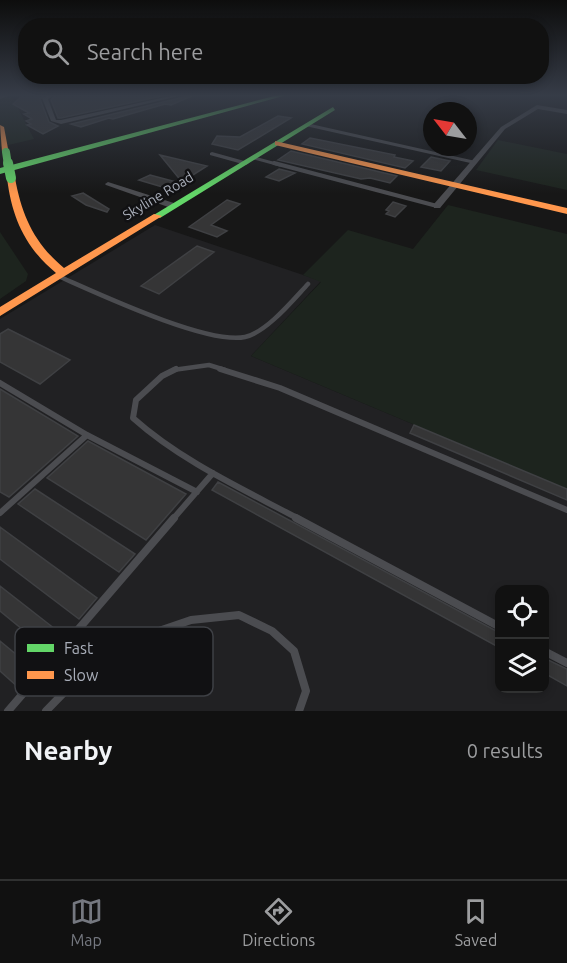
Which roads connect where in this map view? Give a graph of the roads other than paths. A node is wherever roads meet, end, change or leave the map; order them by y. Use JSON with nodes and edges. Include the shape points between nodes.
{"nodes":[{"id":1,"x":0,"y":128,"type":"edge"},
{"id":2,"x":123,"y":128,"type":"edge"},
{"id":3,"x":166,"y":128,"type":"edge"},
{"id":4,"x":304,"y":128,"type":"edge"},
{"id":5,"x":318,"y":128,"type":"edge"},
{"id":6,"x":503,"y":128,"type":"edge"},
{"id":7,"x":278,"y":143,"type":"junction"},
{"id":8,"x":212,"y":154,"type":"dead end"},
{"id":9,"x":3,"y":158,"type":"edge"},
{"id":10,"x":250,"y":161,"type":"junction"},
{"id":11,"x":473,"y":162,"type":"junction"},
{"id":12,"x":5,"y":175,"type":"edge"},
{"id":13,"x":108,"y":184,"type":"dead end"},
{"id":14,"x":454,"y":185,"type":"junction"},
{"id":15,"x":174,"y":206,"type":"junction"},
{"id":16,"x":437,"y":206,"type":"joint"},
{"id":17,"x":567,"y":211,"type":"edge"},
{"id":18,"x":60,"y":275,"type":"junction"},
{"id":19,"x":308,"y":284,"type":"dead end"},
{"id":20,"x":0,"y":312,"type":"edge"},
{"id":21,"x":0,"y":383,"type":"edge"},
{"id":22,"x":87,"y":435,"type":"junction"},
{"id":23,"x":213,"y":473,"type":"junction"},
{"id":24,"x":197,"y":492,"type":"junction"},
{"id":25,"x":0,"y":501,"type":"edge"},
{"id":26,"x":8,"y":506,"type":"junction"},
{"id":27,"x":567,"y":510,"type":"edge"},
{"id":28,"x":0,"y":513,"type":"edge"},
{"id":29,"x":495,"y":624,"type":"edge"},
{"id":30,"x":80,"y":627,"type":"edge"},
{"id":31,"x":171,"y":627,"type":"edge"},
{"id":32,"x":549,"y":654,"type":"edge"},
{"id":33,"x":567,"y":663,"type":"edge"},
{"id":34,"x":21,"y":696,"type":"edge"},
{"id":35,"x":61,"y":696,"type":"edge"},
{"id":36,"x":8,"y":711,"type":"edge"},
{"id":37,"x":46,"y":711,"type":"edge"},
{"id":38,"x":299,"y":711,"type":"edge"}],
"edges":[{"from":1,"to":9,"type":"main road"},
{"from":2,"to":9,"type":"main road"},
{"from":3,"to":12,"type":"main road"},
{"from":4,"to":7,"type":"main road","name":"Skyline Road"},
{"from":5,"to":11,"type":"lane"},
{"from":6,"to":11,"type":"street"},
{"from":7,"to":10,"type":"main road","name":"Skyline Road"},
{"from":7,"to":14,"type":"main road"},
{"from":8,"to":10,"type":"street"},
{"from":9,"to":12,"type":"main road","bridge":true},
{"from":10,"to":15,"type":"main road","name":"Skyline Road"},
{"from":10,"to":16,"type":"lane"},
{"from":11,"to":14,"type":"street"},
{"from":12,"to":18,"type":"main road","via":[[24,235]]},
{"from":13,"to":15,"type":"street"},
{"from":14,"to":16,"type":"street"},
{"from":14,"to":17,"type":"main road"},
{"from":15,"to":18,"type":"main road","name":"Skyline Road"},
{"from":18,"to":19,"type":"lane","via":[[197,331],[225,338],[254,332]]},
{"from":18,"to":20,"type":"main road","name":"Skyline Road"},
{"from":21,"to":22,"type":"lane"},
{"from":22,"to":24,"type":"lane"},
{"from":22,"to":26,"type":"lane"},
{"from":23,"to":24,"type":"lane"},
{"from":23,"to":27,"type":"lane","via":[[153,436],[133,418],[136,400],[177,368],[209,365],[280,388]]},
{"from":23,"to":29,"type":"lane"},
{"from":24,"to":30,"type":"lane"},
{"from":25,"to":26,"type":"lane"},
{"from":26,"to":28,"type":"lane"},
{"from":31,"to":38,"type":"lane","via":[[191,620],[239,615],[272,631],[294,651],[306,691]]},
{"from":32,"to":33,"type":"lane"},
{"from":34,"to":36,"type":"lane"},
{"from":35,"to":37,"type":"lane"}]}
